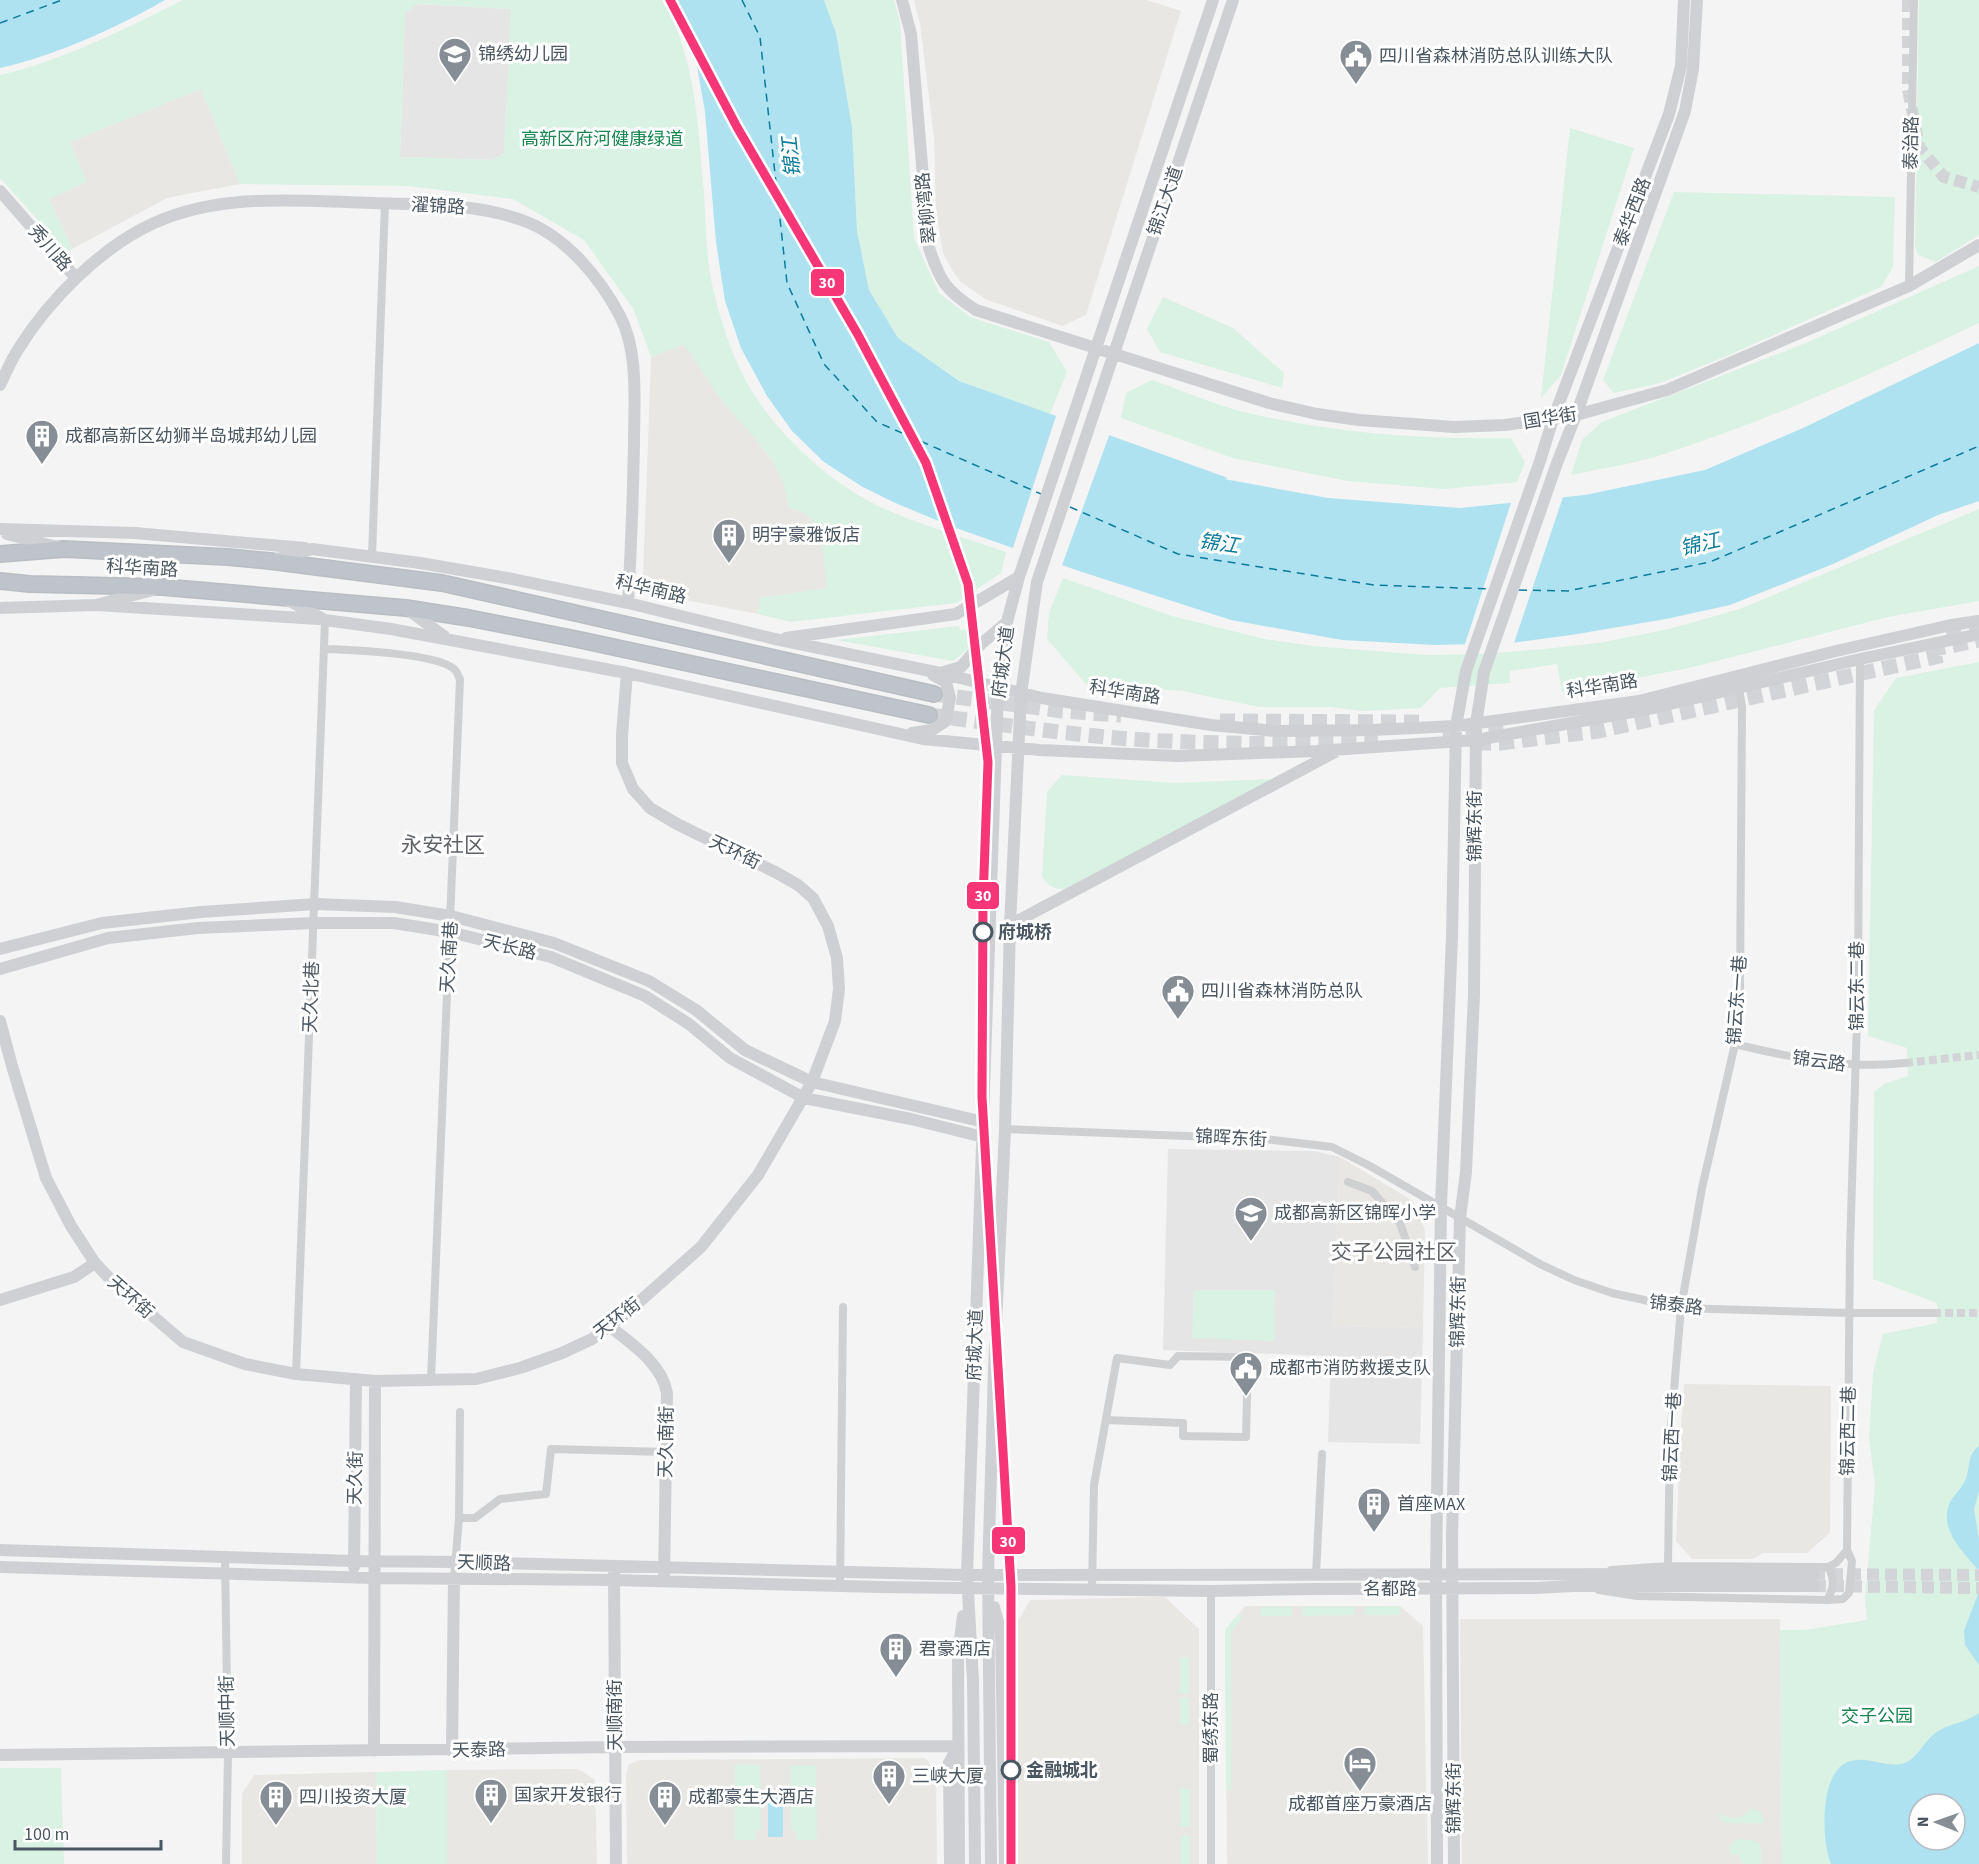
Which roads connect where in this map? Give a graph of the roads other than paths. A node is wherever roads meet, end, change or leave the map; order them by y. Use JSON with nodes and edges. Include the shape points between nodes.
{"nodes":[{"id":1,"x":902,"y":0,"type":"edge"},
{"id":2,"x":1213,"y":0,"type":"edge"},
{"id":3,"x":1233,"y":0,"type":"edge"},
{"id":4,"x":1684,"y":0,"type":"edge"},
{"id":5,"x":1697,"y":0,"type":"edge"},
{"id":6,"x":1914,"y":0,"type":"edge"},
{"id":7,"x":0,"y":190,"type":"edge"},
{"id":8,"x":0,"y":201,"type":"edge"},
{"id":9,"x":385,"y":203,"type":"junction"},
{"id":10,"x":1979,"y":245,"type":"edge"},
{"id":11,"x":76,"y":278,"type":"junction"},
{"id":12,"x":1909,"y":286,"type":"junction"},
{"id":13,"x":1096,"y":348,"type":"junction"},
{"id":14,"x":1113,"y":354,"type":"junction"},
{"id":15,"x":0,"y":385,"type":"edge"},
{"id":16,"x":1079,"y":398,"type":"joint"},
{"id":17,"x":1097,"y":402,"type":"joint"},
{"id":18,"x":1576,"y":415,"type":"junction"},
{"id":19,"x":1553,"y":419,"type":"junction"},
{"id":20,"x":0,"y":531,"type":"edge"},
{"id":21,"x":0,"y":549,"type":"edge"},
{"id":22,"x":64,"y":549,"type":"junction"},
{"id":23,"x":312,"y":549,"type":"junction"},
{"id":24,"x":28,"y":552,"type":"junction"},
{"id":25,"x":0,"y":554,"type":"edge"},
{"id":26,"x":372,"y":556,"type":"junction"},
{"id":27,"x":270,"y":561,"type":"junction"},
{"id":28,"x":1019,"y":577,"type":"junction"},
{"id":29,"x":507,"y":578,"type":"junction"},
{"id":30,"x":0,"y":581,"type":"edge"},
{"id":31,"x":442,"y":583,"type":"junction"},
{"id":32,"x":30,"y":584,"type":"junction"},
{"id":33,"x":0,"y":587,"type":"edge"},
{"id":34,"x":162,"y":588,"type":"junction"},
{"id":35,"x":282,"y":597,"type":"junction"},
{"id":36,"x":628,"y":603,"type":"junction"},
{"id":37,"x":96,"y":604,"type":"junction"},
{"id":38,"x":0,"y":608,"type":"edge"},
{"id":39,"x":406,"y":608,"type":"junction"},
{"id":40,"x":326,"y":620,"type":"junction"},
{"id":41,"x":1979,"y":621,"type":"edge"},
{"id":42,"x":1007,"y":622,"type":"junction"},
{"id":43,"x":1979,"y":634,"type":"edge"},
{"id":44,"x":447,"y":639,"type":"junction"},
{"id":45,"x":775,"y":639,"type":"junction"},
{"id":46,"x":324,"y":649,"type":"junction"},
{"id":47,"x":1860,"y":659,"type":"junction"},
{"id":48,"x":924,"y":670,"type":"junction"},
{"id":49,"x":1466,"y":671,"type":"joint"},
{"id":50,"x":1484,"y":672,"type":"joint"},
{"id":51,"x":627,"y":673,"type":"junction"},
{"id":52,"x":940,"y":673,"type":"junction"},
{"id":53,"x":1739,"y":688,"type":"junction"},
{"id":54,"x":998,"y":689,"type":"junction"},
{"id":55,"x":934,"y":694,"type":"tunnel mouth"},
{"id":56,"x":1021,"y":694,"type":"junction"},
{"id":57,"x":929,"y":715,"type":"tunnel mouth"},
{"id":58,"x":1476,"y":724,"type":"junction"},
{"id":59,"x":1456,"y":726,"type":"junction"},
{"id":60,"x":902,"y":735,"type":"junction"},
{"id":61,"x":1476,"y":740,"type":"junction"},
{"id":62,"x":1456,"y":742,"type":"junction"},
{"id":63,"x":996,"y":746,"type":"junction"},
{"id":64,"x":1019,"y":748,"type":"junction"},
{"id":65,"x":1338,"y":750,"type":"junction"},
{"id":66,"x":315,"y":904,"type":"junction"},
{"id":67,"x":451,"y":916,"type":"junction"},
{"id":68,"x":314,"y":923,"type":"junction"},
{"id":69,"x":1010,"y":926,"type":"junction"},
{"id":70,"x":450,"y":932,"type":"junction"},
{"id":71,"x":0,"y":949,"type":"edge"},
{"id":72,"x":0,"y":969,"type":"edge"},
{"id":73,"x":0,"y":1020,"type":"edge"},
{"id":74,"x":1735,"y":1044,"type":"junction"},
{"id":75,"x":1905,"y":1063,"type":"tunnel mouth"},
{"id":76,"x":1856,"y":1066,"type":"junction"},
{"id":77,"x":812,"y":1082,"type":"junction"},
{"id":78,"x":804,"y":1098,"type":"junction"},
{"id":79,"x":1446,"y":1119,"type":"junction"},
{"id":80,"x":984,"y":1122,"type":"junction"},
{"id":81,"x":1469,"y":1122,"type":"junction"},
{"id":82,"x":1005,"y":1129,"type":"junction"},
{"id":83,"x":983,"y":1137,"type":"junction"},
{"id":84,"x":1348,"y":1182,"type":"dead end"},
{"id":85,"x":1441,"y":1206,"type":"junction"},
{"id":86,"x":1460,"y":1218,"type":"junction"},
{"id":87,"x":95,"y":1263,"type":"junction"},
{"id":88,"x":1415,"y":1267,"type":"dead end"},
{"id":89,"x":0,"y":1300,"type":"edge"},
{"id":90,"x":843,"y":1307,"type":"dead end"},
{"id":91,"x":1681,"y":1308,"type":"junction"},
{"id":92,"x":1849,"y":1313,"type":"junction"},
{"id":93,"x":1933,"y":1313,"type":"tunnel mouth"},
{"id":94,"x":609,"y":1326,"type":"junction"},
{"id":95,"x":296,"y":1374,"type":"junction"},
{"id":96,"x":356,"y":1380,"type":"junction"},
{"id":97,"x":431,"y":1380,"type":"junction"},
{"id":98,"x":375,"y":1381,"type":"junction"},
{"id":99,"x":460,"y":1412,"type":"dead end"},
{"id":100,"x":1106,"y":1420,"type":"junction"},
{"id":101,"x":666,"y":1452,"type":"junction"},
{"id":102,"x":1323,"y":1454,"type":"dead end"},
{"id":103,"x":459,"y":1518,"type":"junction"},
{"id":104,"x":0,"y":1550,"type":"edge"},
{"id":105,"x":1847,"y":1550,"type":"junction"},
{"id":106,"x":225,"y":1557,"type":"junction"},
{"id":107,"x":354,"y":1561,"type":"junction"},
{"id":108,"x":374,"y":1562,"type":"junction"},
{"id":109,"x":455,"y":1562,"type":"junction"},
{"id":110,"x":1668,"y":1566,"type":"junction"},
{"id":111,"x":0,"y":1567,"type":"edge"},
{"id":112,"x":614,"y":1567,"type":"junction"},
{"id":113,"x":1828,"y":1567,"type":"junction"},
{"id":114,"x":664,"y":1568,"type":"junction"},
{"id":115,"x":225,"y":1573,"type":"junction"},
{"id":116,"x":1453,"y":1574,"type":"junction"},
{"id":117,"x":988,"y":1575,"type":"junction"},
{"id":118,"x":1093,"y":1575,"type":"junction"},
{"id":119,"x":1316,"y":1575,"type":"junction"},
{"id":120,"x":1436,"y":1575,"type":"junction"},
{"id":121,"x":354,"y":1577,"type":"junction"},
{"id":122,"x":374,"y":1578,"type":"junction"},
{"id":123,"x":454,"y":1578,"type":"junction"},
{"id":124,"x":614,"y":1580,"type":"junction"},
{"id":125,"x":840,"y":1580,"type":"junction"},
{"id":126,"x":1813,"y":1580,"type":"tunnel mouth"},
{"id":127,"x":1574,"y":1581,"type":"junction"},
{"id":128,"x":663,"y":1582,"type":"junction"},
{"id":129,"x":967,"y":1582,"type":"junction"},
{"id":130,"x":1092,"y":1588,"type":"junction"},
{"id":131,"x":989,"y":1589,"type":"junction"},
{"id":132,"x":1453,"y":1589,"type":"junction"},
{"id":133,"x":1436,"y":1590,"type":"junction"},
{"id":134,"x":1210,"y":1591,"type":"junction"},
{"id":135,"x":1827,"y":1600,"type":"junction"},
{"id":136,"x":958,"y":1746,"type":"junction"},
{"id":137,"x":615,"y":1747,"type":"junction"},
{"id":138,"x":374,"y":1751,"type":"junction"},
{"id":139,"x":452,"y":1751,"type":"junction"},
{"id":140,"x":228,"y":1753,"type":"junction"},
{"id":141,"x":0,"y":1755,"type":"edge"},
{"id":142,"x":226,"y":1864,"type":"edge"},
{"id":143,"x":616,"y":1864,"type":"edge"},
{"id":144,"x":950,"y":1864,"type":"edge"},
{"id":145,"x":959,"y":1864,"type":"edge"},
{"id":146,"x":975,"y":1864,"type":"edge"},
{"id":147,"x":991,"y":1864,"type":"edge"},
{"id":148,"x":1005,"y":1864,"type":"edge"},
{"id":149,"x":1211,"y":1864,"type":"edge"},
{"id":150,"x":1437,"y":1864,"type":"edge"},
{"id":151,"x":1454,"y":1864,"type":"edge"}],
"edges":[{"from":1,"to":13,"type":"street","name":"翠柳湾路","via":[[911,34],[929,248],[938,274],[954,296],[976,310]]},
{"from":2,"to":13,"type":"street","name":"锦江大道"},
{"from":3,"to":14,"type":"street","name":"锦江大道"},
{"from":4,"to":19,"type":"street","name":"泰华西路","via":[[1682,66],[1669,114]]},
{"from":5,"to":18,"type":"street","name":"泰华西路","via":[[1693,69],[1685,111]]},
{"from":6,"to":12,"type":"street","name":"泰治路"},
{"from":7,"to":11,"type":"street","name":"秀川路"},
{"from":8,"to":11,"type":"street","name":"秀川路","via":[[53,264]]},
{"from":9,"to":11,"type":"street","name":"濯锦路","via":[[266,200],[191,210],[154,223],[119,243]]},
{"from":9,"to":26,"type":"street"},
{"from":9,"to":36,"type":"street","name":"濯锦路","via":[[485,209],[528,222],[556,238],[593,273],[621,317],[632,355],[634,394]]},
{"from":10,"to":12,"type":"street","name":"国华街"},
{"from":11,"to":15,"type":"street","name":"濯锦路","via":[[18,349]]},
{"from":12,"to":18,"type":"street","name":"国华街","via":[[1667,390]]},
{"from":13,"to":14,"type":"street","name":"国华街"},
{"from":13,"to":16,"type":"street","name":"锦江大道"},
{"from":14,"to":17,"type":"street","name":"锦江大道"},
{"from":14,"to":19,"type":"street","name":"国华街","via":[[1317,414],[1454,427]]},
{"from":16,"to":28,"type":"street","name":"府城大道"},
{"from":17,"to":56,"type":"street","name":"府城大道","via":[[1037,582]]},
{"from":18,"to":19,"type":"street","name":"国华街"},
{"from":18,"to":50,"type":"street","name":"泰华西路"},
{"from":19,"to":49,"type":"street","name":"泰华西路"},
{"from":20,"to":22,"type":"street"},
{"from":20,"to":23,"type":"street","via":[[135,532]]},
{"from":21,"to":24,"type":"highway"},
{"from":22,"to":24,"type":"highway","name":"科华南路"},
{"from":22,"to":27,"type":"highway","name":"科华南路"},
{"from":23,"to":26,"type":"street","name":"科华南路"},
{"from":23,"to":27,"type":"street","name":"科华南路"},
{"from":24,"to":25,"type":"highway","name":"科华南路"},
{"from":26,"to":29,"type":"street","name":"科华南路"},
{"from":27,"to":31,"type":"highway","name":"科华南路"},
{"from":28,"to":42,"type":"street","name":"府城大道"},
{"from":28,"to":45,"type":"street","via":[[956,614]]},
{"from":29,"to":31,"type":"street"},
{"from":29,"to":36,"type":"street","name":"科华南路"},
{"from":30,"to":32,"type":"highway","name":"科华南路"},
{"from":31,"to":55,"type":"highway","name":"科华南路"},
{"from":32,"to":33,"type":"highway"},
{"from":32,"to":34,"type":"highway","name":"科华南路"},
{"from":34,"to":35,"type":"highway","name":"科华南路"},
{"from":34,"to":37,"type":"street"},
{"from":35,"to":39,"type":"highway","name":"科华南路"},
{"from":35,"to":40,"type":"street","name":"科华南路"},
{"from":36,"to":45,"type":"street","name":"科华南路"},
{"from":37,"to":38,"type":"street"},
{"from":37,"to":40,"type":"street"},
{"from":39,"to":44,"type":"street"},
{"from":39,"to":57,"type":"highway","name":"科华南路","via":[[565,637]]},
{"from":40,"to":44,"type":"street","name":"科华南路"},
{"from":40,"to":46,"type":"street","name":"天久北巷"},
{"from":41,"to":58,"type":"street","name":"科华南路","via":[[1836,651],[1638,701]]},
{"from":42,"to":52,"type":"street","via":[[961,666]]},
{"from":42,"to":54,"type":"street","name":"府城大道"},
{"from":43,"to":47,"type":"street","name":"科华南路"},
{"from":44,"to":51,"type":"street","name":"科华南路"},
{"from":45,"to":48,"type":"street","name":"科华南路"},
{"from":46,"to":66,"type":"street","name":"天久北巷"},
{"from":46,"to":67,"type":"street","name":"天久南巷","via":[[406,655],[445,664],[460,679]]},
{"from":47,"to":53,"type":"street","name":"科华南路"},
{"from":47,"to":76,"type":"street","name":"锦云东二巷"},
{"from":48,"to":52,"type":"street","name":"科华南路"},
{"from":48,"to":60,"type":"street","via":[[946,682],[950,698],[945,721],[932,730]]},
{"from":49,"to":59,"type":"street","name":"锦辉东街"},
{"from":50,"to":58,"type":"street","name":"锦辉东街"},
{"from":51,"to":60,"type":"street","name":"科华南路"},
{"from":51,"to":77,"type":"street","name":"天环街","via":[[622,763],[633,789],[650,808],[677,824],[798,885],[813,898],[828,926],[837,958],[839,989],[835,1021]]},
{"from":52,"to":54,"type":"street","name":"科华南路"},
{"from":53,"to":61,"type":"street","name":"科华南路","via":[[1649,710]]},
{"from":53,"to":74,"type":"street","name":"锦云东一巷","via":[[1740,975]]},
{"from":54,"to":56,"type":"street","name":"科华南路"},
{"from":54,"to":63,"type":"street","name":"府城大道"},
{"from":56,"to":59,"type":"street","name":"科华南路","via":[[1211,726],[1276,731]]},
{"from":56,"to":64,"type":"street","name":"府城大道"},
{"from":58,"to":59,"type":"street","name":"科华南路"},
{"from":58,"to":61,"type":"street","name":"锦辉东街"},
{"from":59,"to":62,"type":"street","name":"锦辉东街"},
{"from":60,"to":63,"type":"street","name":"科华南路"},
{"from":61,"to":62,"type":"street","name":"科华南路"},
{"from":61,"to":81,"type":"street","name":"锦辉东街"},
{"from":62,"to":65,"type":"street","name":"科华南路"},
{"from":62,"to":79,"type":"street","name":"锦辉东街"},
{"from":63,"to":64,"type":"street","name":"科华南路"},
{"from":63,"to":80,"type":"street","name":"府城大道"},
{"from":64,"to":65,"type":"street","name":"科华南路","via":[[1177,756]]},
{"from":64,"to":69,"type":"street","name":"府城大道"},
{"from":65,"to":69,"type":"street"},
{"from":66,"to":67,"type":"street","name":"天长路","via":[[395,907]]},
{"from":66,"to":68,"type":"street","name":"天久北巷"},
{"from":66,"to":71,"type":"street","name":"天长路","via":[[102,923]]},
{"from":67,"to":70,"type":"street","name":"天久南巷"},
{"from":67,"to":77,"type":"street","name":"天长路","via":[[554,943],[649,981],[696,1010],[745,1050]]},
{"from":68,"to":70,"type":"street","name":"天长路","via":[[394,923]]},
{"from":68,"to":72,"type":"street","name":"天长路","via":[[198,928],[108,938]]},
{"from":68,"to":95,"type":"street","name":"天久北巷"},
{"from":69,"to":82,"type":"street","name":"府城大道"},
{"from":70,"to":78,"type":"street","name":"天长路","via":[[551,957],[645,996],[689,1024],[730,1058]]},
{"from":70,"to":97,"type":"street","name":"天久南巷"},
{"from":73,"to":87,"type":"street","name":"天环街","via":[[46,1178]]},
{"from":74,"to":76,"type":"street","name":"锦云路","via":[[1787,1057]]},
{"from":74,"to":91,"type":"street","name":"锦云东一巷","via":[[1702,1188]]},
{"from":75,"to":76,"type":"street","name":"锦云路"},
{"from":76,"to":92,"type":"street","name":"锦云东二巷"},
{"from":77,"to":78,"type":"street","name":"天环街"},
{"from":77,"to":80,"type":"street","name":"天长路"},
{"from":78,"to":83,"type":"street","name":"天长路"},
{"from":78,"to":94,"type":"street","name":"天环街","via":[[758,1175],[701,1247]]},
{"from":79,"to":81,"type":"street","via":[[1459,1127]]},
{"from":79,"to":85,"type":"street","name":"锦辉东街"},
{"from":80,"to":83,"type":"street","name":"府城大道"},
{"from":81,"to":86,"type":"street","name":"锦辉东街"},
{"from":82,"to":85,"type":"street","name":"锦晖东街","via":[[1265,1139],[1332,1147]]},
{"from":82,"to":117,"type":"street","name":"府城大道"},
{"from":83,"to":129,"type":"street","name":"府城大道"},
{"from":84,"to":88,"type":"street","via":[[1372,1191],[1400,1223]]},
{"from":85,"to":86,"type":"street","name":"锦泰路"},
{"from":85,"to":120,"type":"street","name":"锦辉东街"},
{"from":86,"to":91,"type":"street","name":"锦泰路","via":[[1574,1280]]},
{"from":86,"to":116,"type":"street","name":"锦辉东街"},
{"from":87,"to":89,"type":"street","via":[[74,1277]]},
{"from":87,"to":95,"type":"street","name":"天环街","via":[[183,1342],[245,1364]]},
{"from":90,"to":125,"type":"street"},
{"from":91,"to":92,"type":"street","name":"锦泰路"},
{"from":91,"to":110,"type":"street","name":"锦云西一巷","via":[[1671,1437]]},
{"from":92,"to":93,"type":"street","name":"锦泰路"},
{"from":92,"to":105,"type":"street","name":"锦云西二巷"},
{"from":94,"to":97,"type":"street","name":"天环街","via":[[592,1339],[520,1368],[476,1379]]},
{"from":94,"to":101,"type":"street","name":"天久南街","via":[[658,1369],[665,1380]]},
{"from":95,"to":96,"type":"street","name":"天环街"},
{"from":96,"to":98,"type":"street","name":"天环街"},
{"from":96,"to":107,"type":"street","name":"天久街"},
{"from":97,"to":98,"type":"street","name":"天环街"},
{"from":98,"to":108,"type":"street","name":"天久街"},
{"from":99,"to":103,"type":"street"},
{"from":100,"to":100,"type":"street","via":[[1117,1358],[1170,1365],[1178,1356],[1248,1357],[1246,1437],[1183,1437],[1183,1423]]},
{"from":100,"to":118,"type":"street","via":[[1094,1485]]},
{"from":101,"to":103,"type":"street","via":[[551,1449],[546,1494],[500,1499],[475,1518]]},
{"from":101,"to":114,"type":"street","name":"天久南街"},
{"from":102,"to":119,"type":"street"},
{"from":103,"to":109,"type":"street"},
{"from":104,"to":106,"type":"street","name":"天顺路"},
{"from":105,"to":113,"type":"street"},
{"from":105,"to":135,"type":"street","name":"锦云西二巷","via":[[1852,1561],[1849,1593],[1843,1599]]},
{"from":106,"to":107,"type":"street","name":"天顺路"},
{"from":106,"to":115,"type":"street","name":"天顺中街"},
{"from":107,"to":108,"type":"street","name":"天顺路"},
{"from":107,"to":121,"type":"street","name":"天久街"},
{"from":108,"to":109,"type":"street","name":"天顺路"},
{"from":108,"to":122,"type":"street","name":"天久街"},
{"from":109,"to":112,"type":"street","name":"天顺路"},
{"from":109,"to":123,"type":"street"},
{"from":110,"to":113,"type":"street"},
{"from":110,"to":127,"type":"street","via":[[1630,1567]]},
{"from":111,"to":115,"type":"street","name":"天顺路"},
{"from":112,"to":114,"type":"street","name":"天顺路"},
{"from":112,"to":124,"type":"street","name":"天顺南街"},
{"from":113,"to":135,"type":"street","via":[[1833,1591]]},
{"from":114,"to":125,"type":"street","name":"天顺路"},
{"from":114,"to":128,"type":"street","name":"天久南街"},
{"from":115,"to":121,"type":"street","name":"天顺路"},
{"from":115,"to":140,"type":"street","name":"天顺中街"},
{"from":116,"to":120,"type":"street"},
{"from":116,"to":127,"type":"street"},
{"from":116,"to":132,"type":"street","name":"锦辉东街"},
{"from":117,"to":118,"type":"street"},
{"from":117,"to":129,"type":"street"},
{"from":117,"to":131,"type":"street","name":"府城大道"},
{"from":118,"to":119,"type":"street"},
{"from":118,"to":130,"type":"street"},
{"from":119,"to":120,"type":"street"},
{"from":120,"to":133,"type":"street","name":"锦辉东街"},
{"from":121,"to":122,"type":"street","name":"天顺路"},
{"from":122,"to":123,"type":"street","name":"天顺路"},
{"from":122,"to":138,"type":"street","name":"天久街"},
{"from":123,"to":124,"type":"street","name":"天顺路"},
{"from":123,"to":139,"type":"street"},
{"from":124,"to":128,"type":"street","name":"天顺路"},
{"from":124,"to":137,"type":"street","name":"天顺南街"},
{"from":125,"to":128,"type":"street","name":"天顺路"},
{"from":125,"to":129,"type":"street","name":"天顺路"},
{"from":126,"to":127,"type":"street","name":"名都路"},
{"from":127,"to":132,"type":"street","name":"名都路"},
{"from":127,"to":135,"type":"street","via":[[1637,1596]]},
{"from":129,"to":131,"type":"street","name":"名都路"},
{"from":129,"to":136,"type":"street","via":[[958,1656]]},
{"from":129,"to":146,"type":"street","name":"府城大道","via":[[973,1680]]},
{"from":130,"to":131,"type":"street","name":"名都路"},
{"from":130,"to":134,"type":"street","name":"名都路"},
{"from":131,"to":147,"type":"street","name":"府城大道"},
{"from":131,"to":148,"type":"street","via":[[1001,1634]]},
{"from":132,"to":133,"type":"street","name":"名都路"},
{"from":132,"to":151,"type":"street","name":"锦辉东街"},
{"from":133,"to":134,"type":"street","name":"名都路"},
{"from":133,"to":150,"type":"street","name":"锦辉东街"},
{"from":134,"to":149,"type":"street","name":"蜀绣东路"},
{"from":136,"to":137,"type":"street","name":"天泰路"},
{"from":136,"to":144,"type":"street","via":[[949,1763]]},
{"from":136,"to":145,"type":"street"},
{"from":137,"to":139,"type":"street","name":"天泰路"},
{"from":137,"to":143,"type":"street","name":"天顺南街"},
{"from":138,"to":139,"type":"street","name":"天泰路"},
{"from":138,"to":140,"type":"street","name":"天泰路"},
{"from":140,"to":141,"type":"street","name":"天泰路"},
{"from":140,"to":142,"type":"street","name":"天顺中街"}]}
